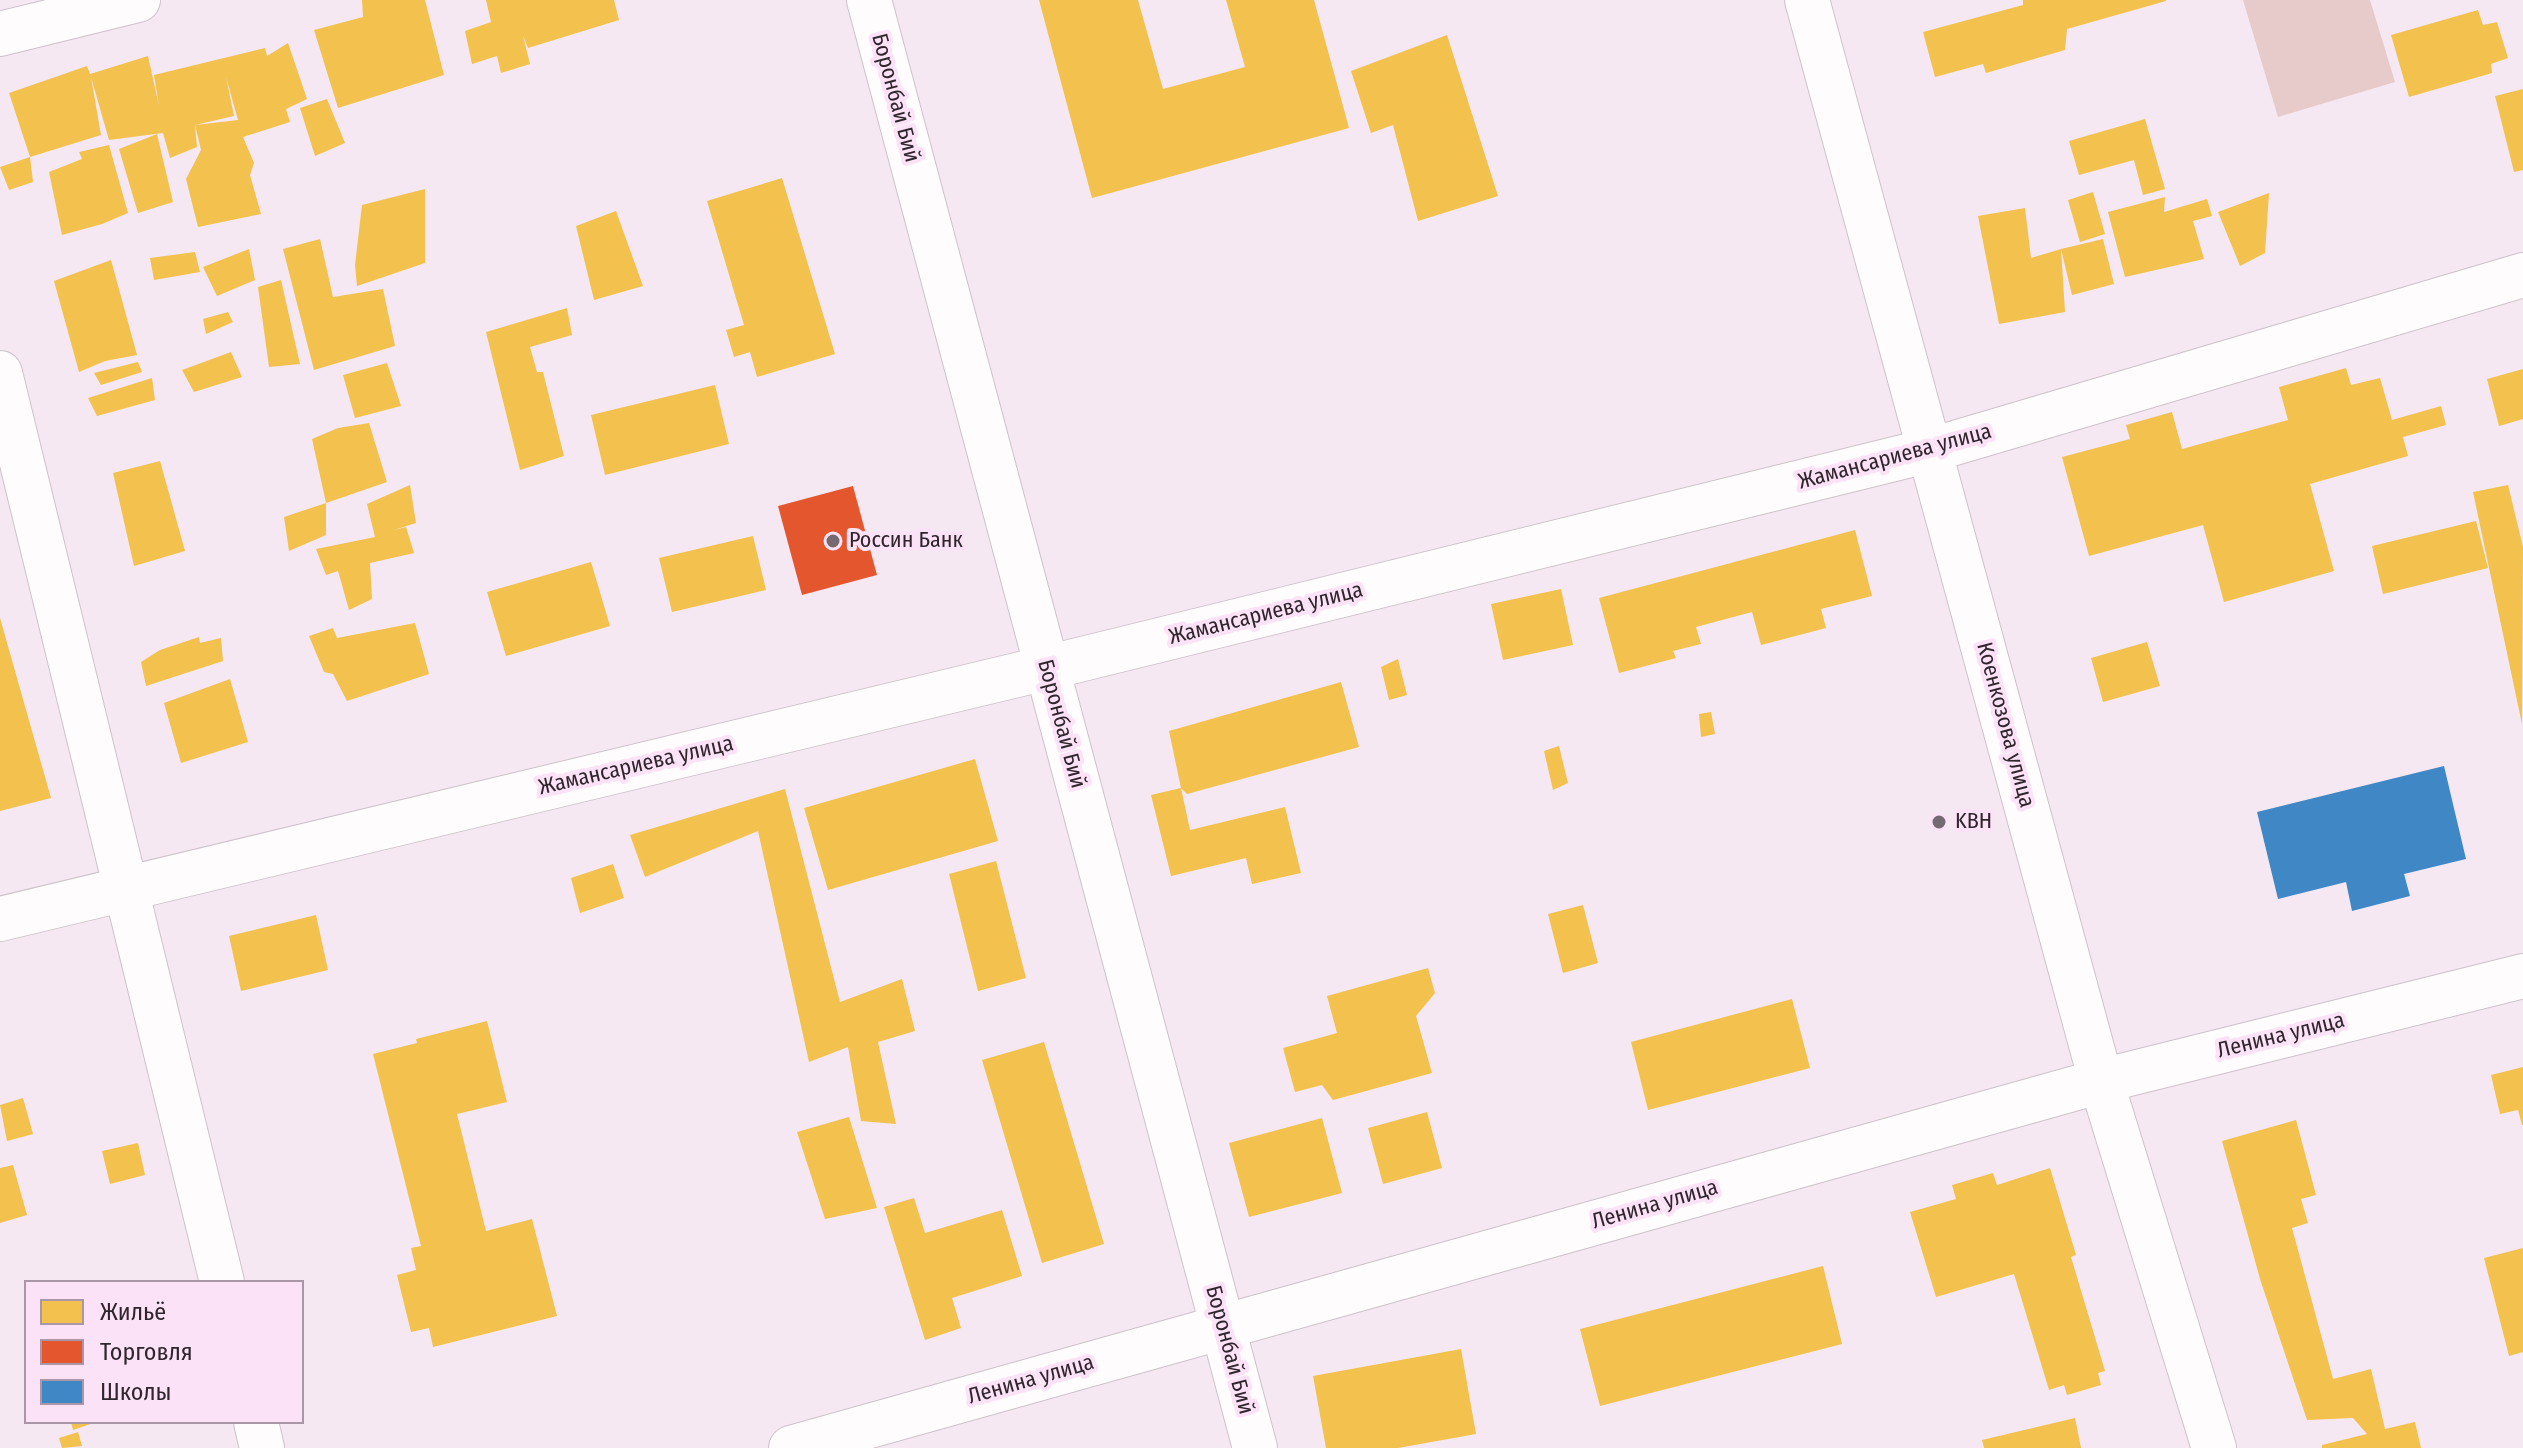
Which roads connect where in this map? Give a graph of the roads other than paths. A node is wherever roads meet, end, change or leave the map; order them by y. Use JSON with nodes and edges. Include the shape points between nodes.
{"nodes":[{"id":1,"x":138,"y":0,"type":"edge"},
{"id":2,"x":869,"y":0,"type":"edge"},
{"id":3,"x":1807,"y":0,"type":"edge"},
{"id":4,"x":0,"y":34,"type":"edge"},
{"id":5,"x":2523,"y":275,"type":"edge"},
{"id":6,"x":0,"y":373,"type":"edge"},
{"id":7,"x":1931,"y":450,"type":"junction"},
{"id":8,"x":1046,"y":668,"type":"junction"},
{"id":9,"x":126,"y":888,"type":"junction"},
{"id":10,"x":0,"y":919,"type":"edge"},
{"id":11,"x":2523,"y":976,"type":"edge"},
{"id":12,"x":2101,"y":1081,"type":"junction"},
{"id":13,"x":222,"y":1280,"type":"edge"},
{"id":14,"x":1222,"y":1326,"type":"junction"},
{"id":15,"x":256,"y":1424,"type":"edge"},
{"id":16,"x":262,"y":1448,"type":"edge"},
{"id":17,"x":791,"y":1448,"type":"edge"},
{"id":18,"x":1255,"y":1448,"type":"edge"},
{"id":19,"x":2214,"y":1448,"type":"edge"}],
"edges":[{"from":1,"to":4,"type":"street"},
{"from":2,"to":8,"type":"street","name":"Боронбай Бий"},
{"from":3,"to":7,"type":"street","name":"Коенкозова улица"},
{"from":5,"to":7,"type":"street","name":"Жамансариева улица"},
{"from":6,"to":9,"type":"street"},
{"from":7,"to":8,"type":"street","name":"Жамансариева улица"},
{"from":7,"to":12,"type":"street","name":"Коенкозова улица"},
{"from":8,"to":9,"type":"street","name":"Жамансариева улица"},
{"from":8,"to":14,"type":"street","name":"Боронбай Бий"},
{"from":9,"to":10,"type":"street","name":"Жамансариева улица"},
{"from":9,"to":13,"type":"street"},
{"from":11,"to":12,"type":"street","name":"Ленина улица"},
{"from":12,"to":14,"type":"street","name":"Ленина улица"},
{"from":12,"to":19,"type":"street","name":"Коенкозова улица"},
{"from":14,"to":17,"type":"street","name":"Ленина улица"},
{"from":14,"to":18,"type":"street","name":"Боронбай Бий"},
{"from":15,"to":16,"type":"street"}]}
